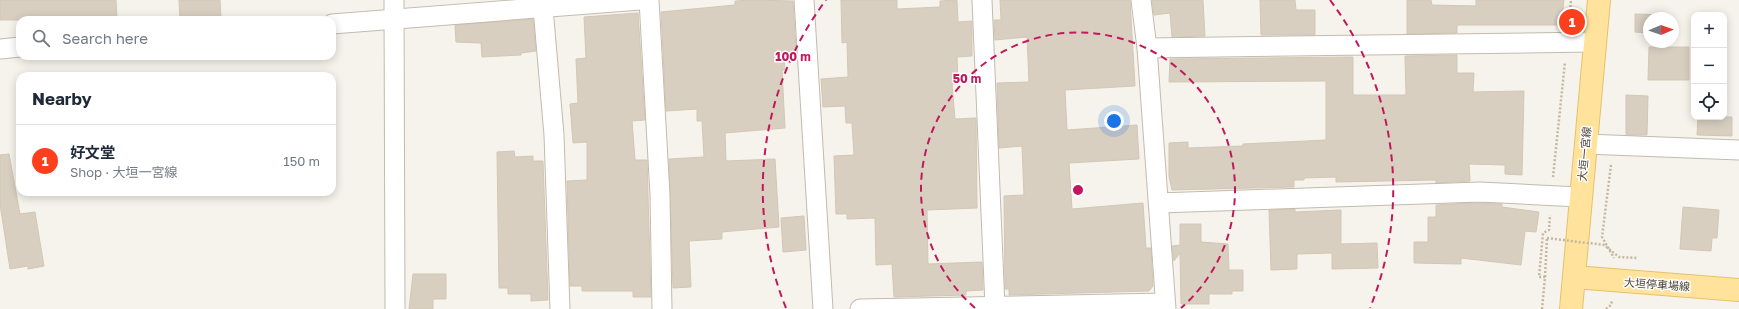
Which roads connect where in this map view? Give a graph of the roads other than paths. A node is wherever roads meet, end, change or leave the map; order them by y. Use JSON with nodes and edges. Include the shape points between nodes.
{"nodes":[{"id":1,"x":640,"y":0,"type":"edge"},
{"id":2,"x":649,"y":0,"type":"edge"},
{"id":3,"x":804,"y":0,"type":"edge"},
{"id":4,"x":982,"y":0,"type":"edge"},
{"id":5,"x":1141,"y":0,"type":"edge"},
{"id":6,"x":1599,"y":0,"type":"edge"},
{"id":7,"x":543,"y":8,"type":"junction"},
{"id":8,"x":394,"y":9,"type":"edge"},
{"id":9,"x":336,"y":23,"type":"edge"},
{"id":10,"x":1594,"y":42,"type":"junction"},
{"id":11,"x":16,"y":47,"type":"edge"},
{"id":12,"x":0,"y":48,"type":"edge"},
{"id":13,"x":1147,"y":48,"type":"junction"},
{"id":14,"x":1585,"y":144,"type":"junction"},
{"id":15,"x":1739,"y":150,"type":"edge"},
{"id":16,"x":1580,"y":197,"type":"junction"},
{"id":17,"x":1159,"y":203,"type":"junction"},
{"id":18,"x":1574,"y":277,"type":"junction"},
{"id":19,"x":1739,"y":290,"type":"edge"},
{"id":20,"x":1166,"y":306,"type":"edge"},
{"id":21,"x":995,"y":307,"type":"junction"},
{"id":22,"x":395,"y":309,"type":"edge"},
{"id":23,"x":560,"y":309,"type":"edge"},
{"id":24,"x":662,"y":309,"type":"edge"},
{"id":25,"x":823,"y":309,"type":"edge"},
{"id":26,"x":860,"y":309,"type":"edge"},
{"id":27,"x":1571,"y":309,"type":"edge"}],
"edges":[{"from":1,"to":7,"type":"street"},
{"from":2,"to":24,"type":"street","via":[[660,195]]},
{"from":3,"to":25,"type":"street"},
{"from":4,"to":21,"type":"street"},
{"from":5,"to":13,"type":"street"},
{"from":6,"to":10,"type":"main road","name":"大垣一宮線"},
{"from":7,"to":8,"type":"street"},
{"from":7,"to":23,"type":"street","via":[[554,135]]},
{"from":8,"to":9,"type":"street"},
{"from":8,"to":22,"type":"street"},
{"from":10,"to":13,"type":"street"},
{"from":10,"to":14,"type":"main road","name":"大垣一宮線"},
{"from":11,"to":12,"type":"street"},
{"from":13,"to":17,"type":"street"},
{"from":14,"to":15,"type":"street"},
{"from":14,"to":16,"type":"main road","name":"大垣一宮線"},
{"from":16,"to":17,"type":"street","via":[[1480,192]]},
{"from":16,"to":18,"type":"main road","name":"大垣一宮線"},
{"from":17,"to":20,"type":"street"},
{"from":18,"to":19,"type":"main road","name":"大垣停車場線"},
{"from":18,"to":27,"type":"main road","name":"大垣一宮線"},
{"from":20,"to":21,"type":"street"},
{"from":21,"to":26,"type":"street"}]}
